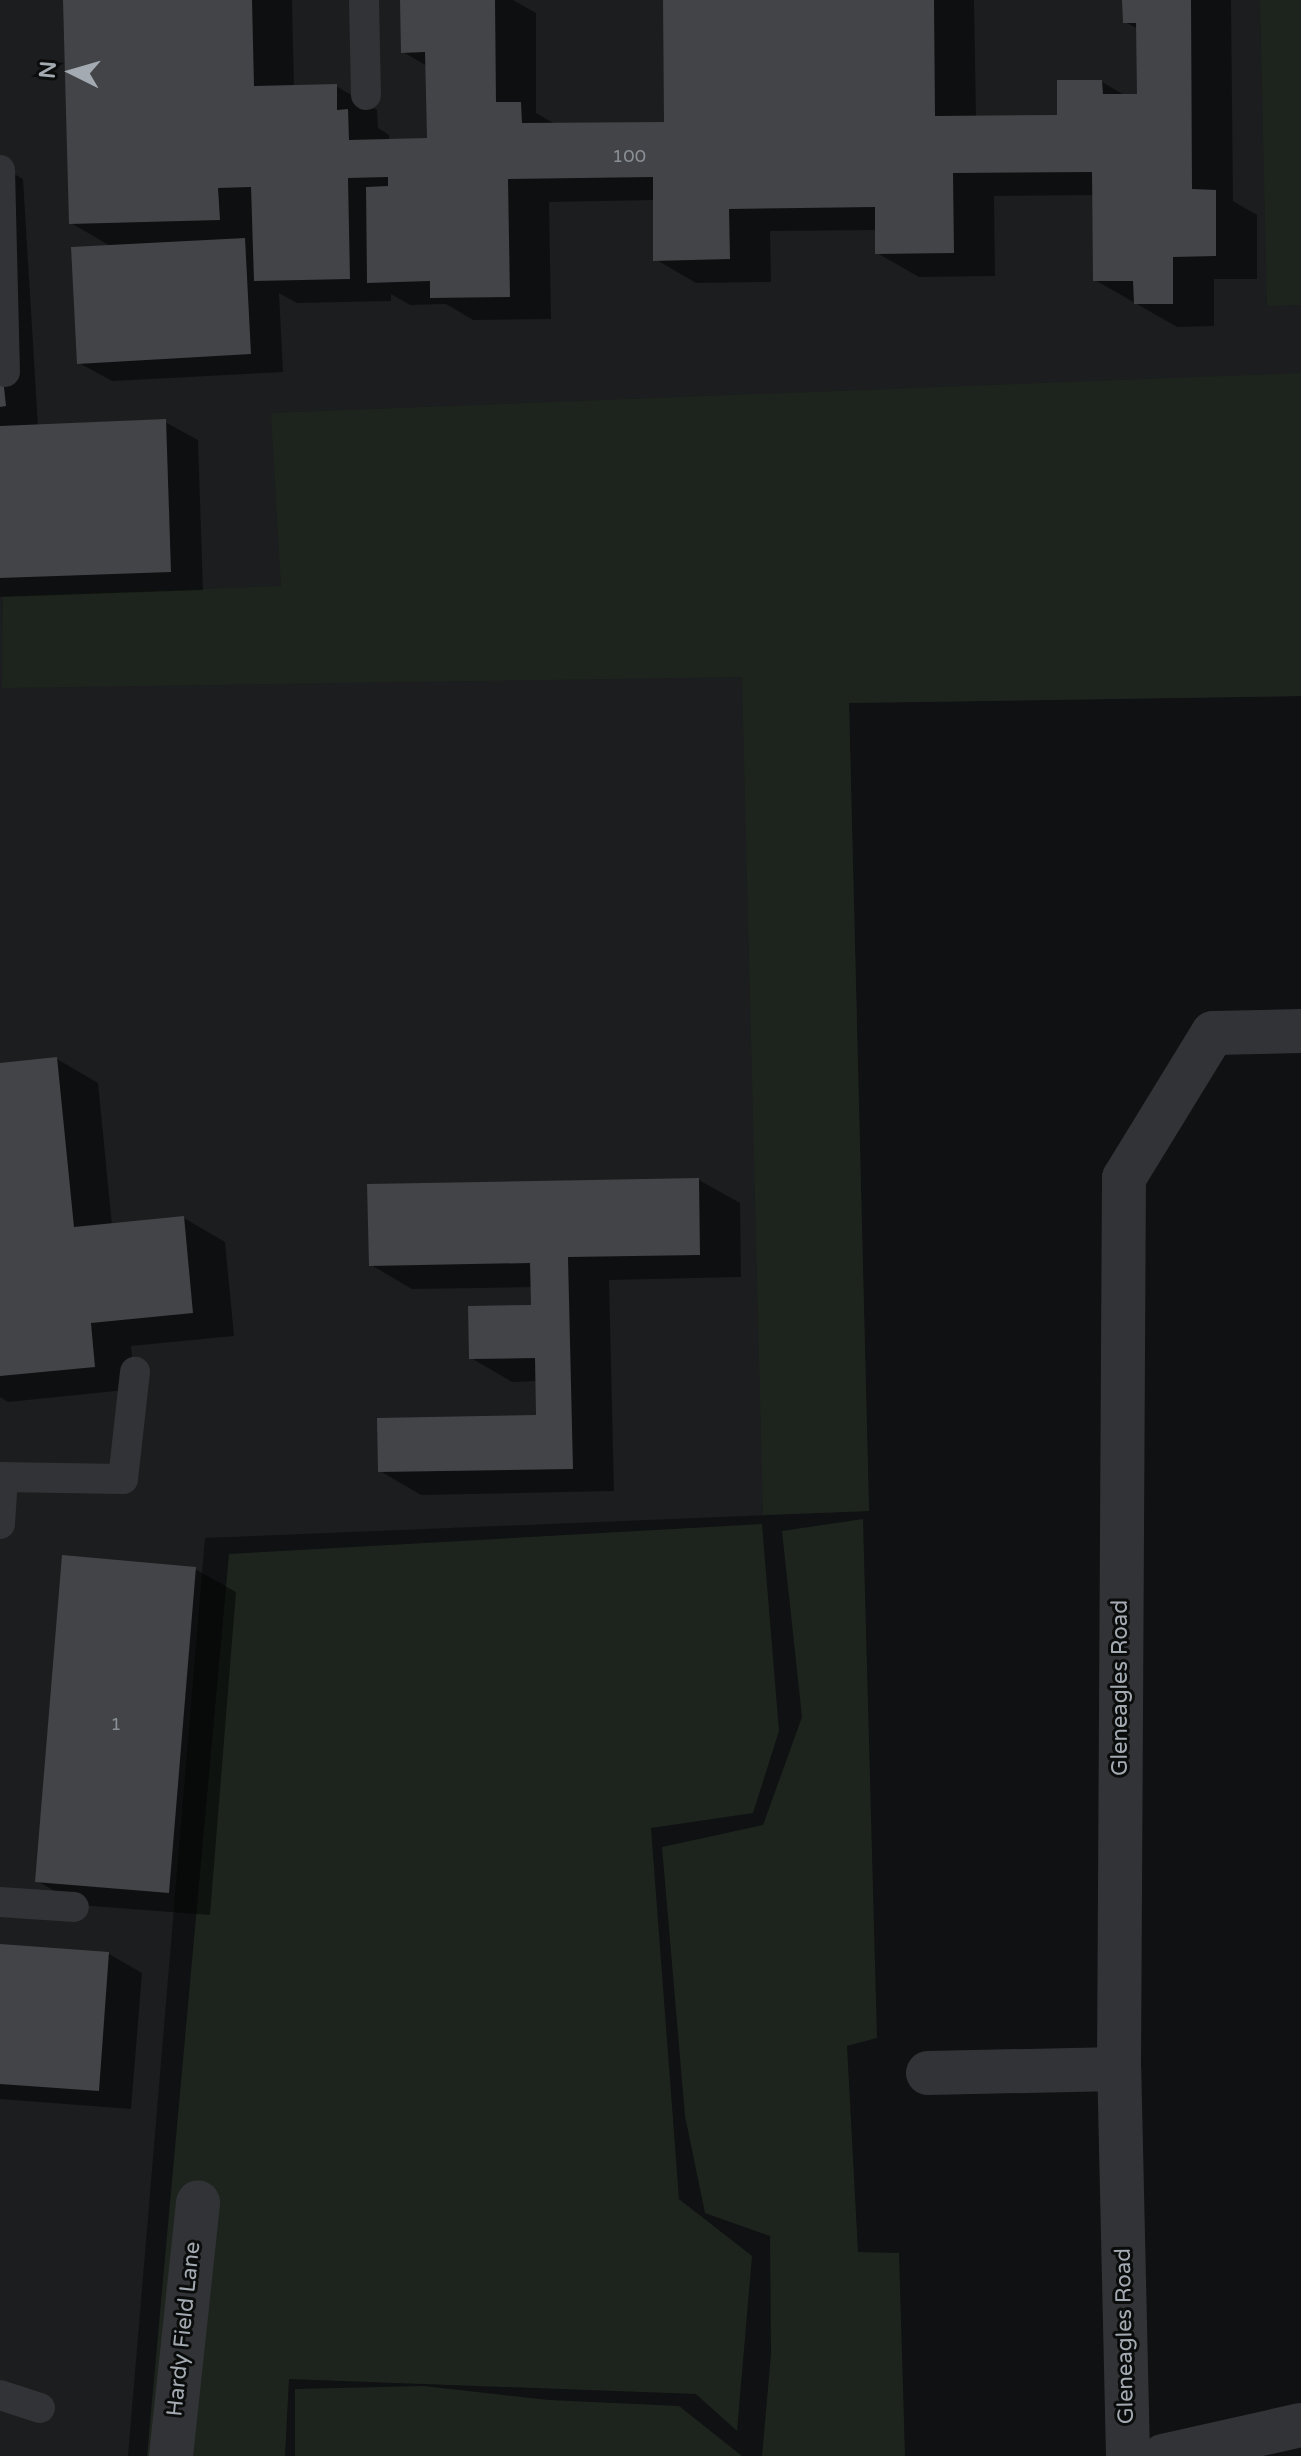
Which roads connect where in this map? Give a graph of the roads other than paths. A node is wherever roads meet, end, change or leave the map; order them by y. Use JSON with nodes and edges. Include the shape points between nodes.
{"nodes":[{"id":1,"x":364,"y":0,"type":"edge"},
{"id":2,"x":366,"y":95,"type":"dead end"},
{"id":3,"x":0,"y":170,"type":"edge"},
{"id":4,"x":5,"y":372,"type":"dead end"},
{"id":5,"x":1301,"y":1031,"type":"edge"},
{"id":6,"x":135,"y":1372,"type":"dead end"},
{"id":7,"x":2,"y":1477,"type":"edge"},
{"id":8,"x":0,"y":1524,"type":"edge"},
{"id":9,"x":0,"y":1902,"type":"edge"},
{"id":10,"x":74,"y":1907,"type":"dead end"},
{"id":11,"x":1119,"y":2069,"type":"junction"},
{"id":12,"x":928,"y":2073,"type":"dead end"},
{"id":13,"x":198,"y":2202,"type":"dead end"},
{"id":14,"x":0,"y":2395,"type":"edge"},
{"id":15,"x":40,"y":2408,"type":"dead end"},
{"id":16,"x":1301,"y":2425,"type":"edge"},
{"id":17,"x":171,"y":2456,"type":"edge"},
{"id":18,"x":1128,"y":2456,"type":"edge"},
{"id":19,"x":1163,"y":2456,"type":"edge"}],
"edges":[{"from":1,"to":2,"type":"lane"},
{"from":3,"to":4,"type":"lane"},
{"from":5,"to":11,"type":"street","name":"Gleneagles Road","via":[[1213,1033],[1124,1178]]},
{"from":6,"to":7,"type":"lane","via":[[123,1479]]},
{"from":7,"to":8,"type":"lane"},
{"from":9,"to":10,"type":"lane"},
{"from":11,"to":12,"type":"street"},
{"from":11,"to":18,"type":"street","name":"Gleneagles Road"},
{"from":13,"to":17,"type":"street","name":"Hardy Field Lane"},
{"from":14,"to":15,"type":"lane"},
{"from":16,"to":19,"type":"street"}]}
